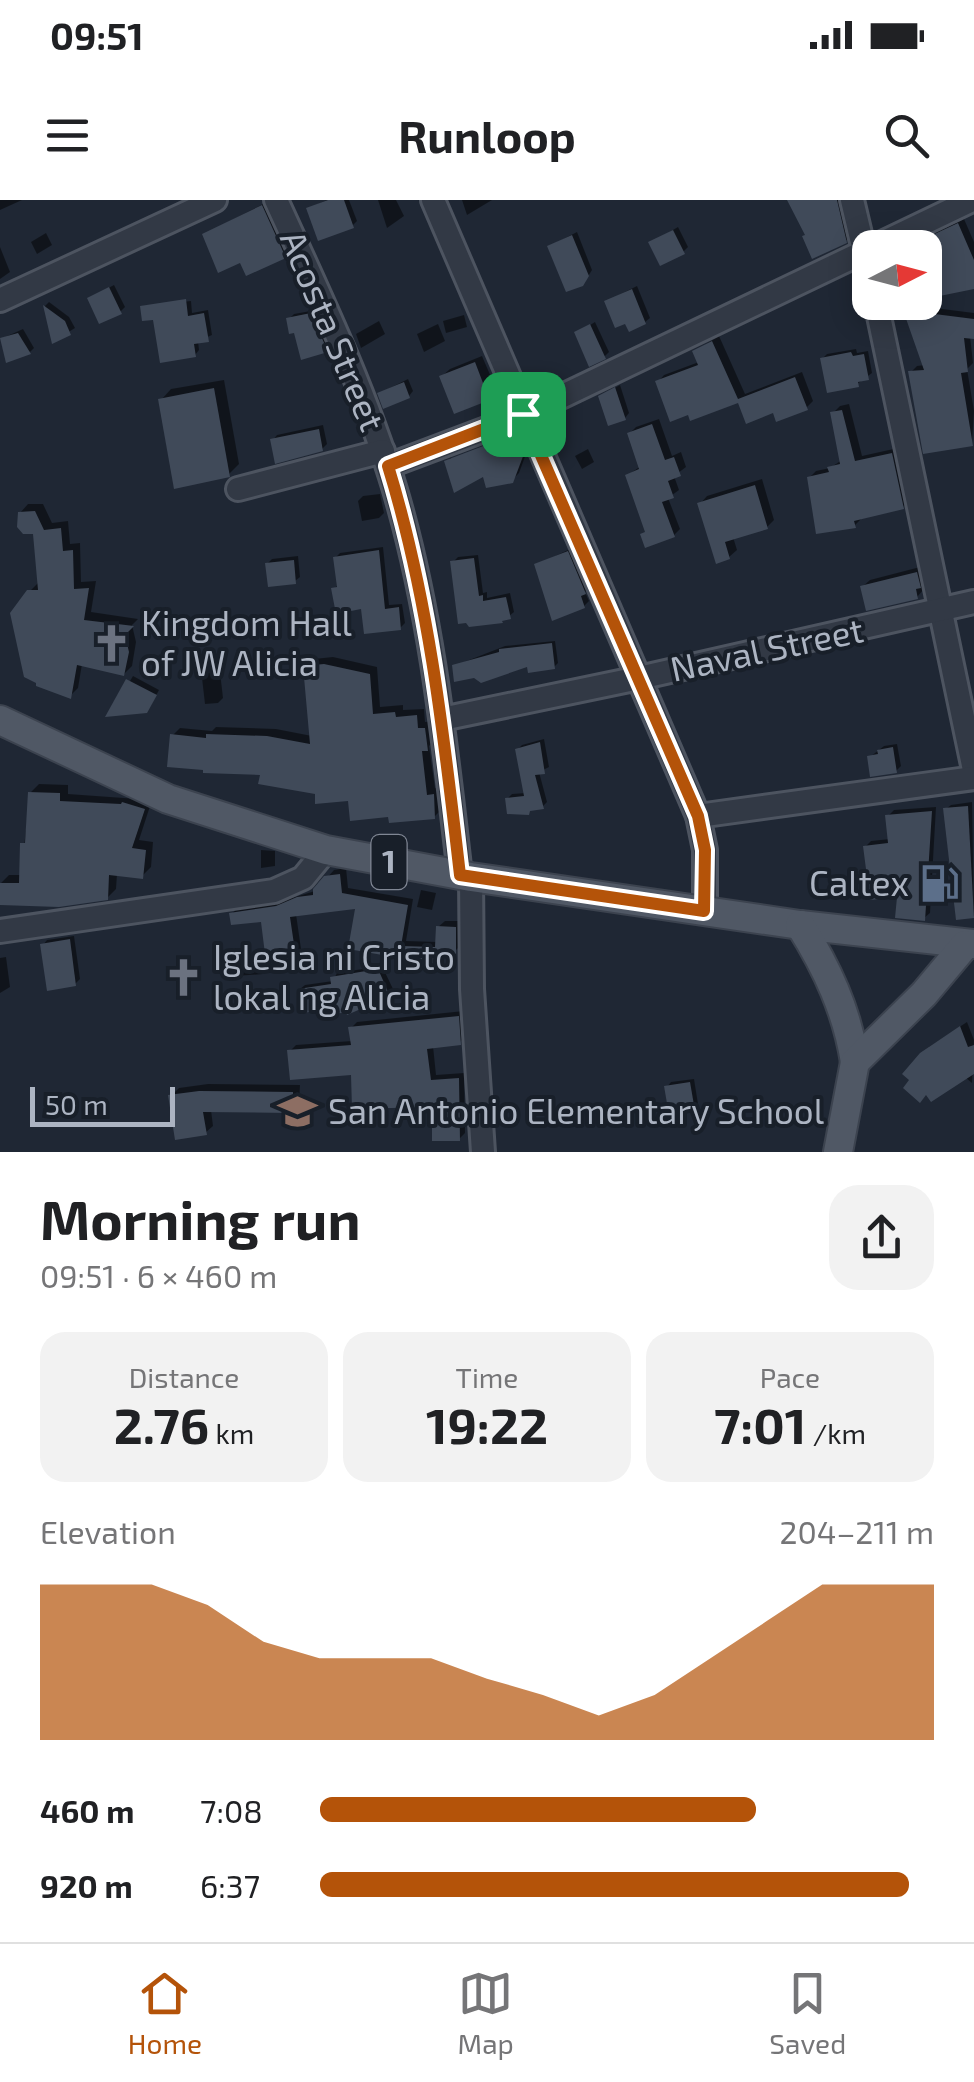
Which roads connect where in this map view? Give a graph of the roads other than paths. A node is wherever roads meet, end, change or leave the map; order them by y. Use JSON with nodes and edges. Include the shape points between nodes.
{"nodes":[{"id":1,"x":215,"y":200,"type":"edge"},
{"id":2,"x":276,"y":200,"type":"edge"},
{"id":3,"x":433,"y":200,"type":"edge"},
{"id":4,"x":852,"y":200,"type":"edge"},
{"id":5,"x":972,"y":200,"type":"edge"},
{"id":6,"x":859,"y":230,"type":"edge"},
{"id":7,"x":907,"y":230,"type":"edge"},
{"id":8,"x":852,"y":256,"type":"edge"},
{"id":9,"x":0,"y":300,"type":"edge"},
{"id":10,"x":880,"y":320,"type":"edge"},
{"id":11,"x":523,"y":414,"type":"junction"},
{"id":12,"x":385,"y":458,"type":"junction"},
{"id":13,"x":238,"y":489,"type":"dead end"},
{"id":14,"x":974,"y":602,"type":"edge"},
{"id":15,"x":943,"y":612,"type":"junction"},
{"id":16,"x":640,"y":678,"type":"junction"},
{"id":17,"x":442,"y":719,"type":"junction"},
{"id":18,"x":0,"y":720,"type":"edge"},
{"id":19,"x":974,"y":770,"type":"edge"},
{"id":20,"x":974,"y":778,"type":"edge"},
{"id":21,"x":698,"y":816,"type":"junction"},
{"id":22,"x":326,"y":850,"type":"junction"},
{"id":23,"x":465,"y":876,"type":"junction"},
{"id":24,"x":704,"y":911,"type":"junction"},
{"id":25,"x":800,"y":925,"type":"junction"},
{"id":26,"x":0,"y":931,"type":"edge"},
{"id":27,"x":969,"y":944,"type":"edge"},
{"id":28,"x":855,"y":1062,"type":"junction"},
{"id":29,"x":482,"y":1152,"type":"edge"},
{"id":30,"x":838,"y":1152,"type":"edge"}],
"edges":[{"from":1,"to":9,"type":"street"},
{"from":2,"to":12,"type":"street","name":"Acosta Street"},
{"from":3,"to":11,"type":"street"},
{"from":4,"to":6,"type":"street"},
{"from":5,"to":7,"type":"street"},
{"from":8,"to":11,"type":"street"},
{"from":10,"to":15,"type":"street"},
{"from":11,"to":12,"type":"street"},
{"from":11,"to":16,"type":"street"},
{"from":12,"to":13,"type":"street"},
{"from":12,"to":17,"type":"street","name":"Acosta Street","via":[[418,578]]},
{"from":14,"to":15,"type":"street","name":"Naval Street"},
{"from":15,"to":16,"type":"street","name":"Naval Street"},
{"from":15,"to":19,"type":"street"},
{"from":16,"to":17,"type":"street","name":"Naval Street"},
{"from":16,"to":21,"type":"street"},
{"from":17,"to":23,"type":"street","name":"Acosta Street"},
{"from":18,"to":22,"type":"main road","number":"1","via":[[168,800]]},
{"from":20,"to":21,"type":"street"},
{"from":21,"to":24,"type":"street"},
{"from":22,"to":23,"type":"main road","number":"1"},
{"from":22,"to":26,"type":"street","via":[[303,878],[274,891]]},
{"from":23,"to":24,"type":"main road","number":"1"},
{"from":23,"to":29,"type":"street","name":"Acosta Street"},
{"from":24,"to":25,"type":"main road","number":"1"},
{"from":25,"to":27,"type":"main road","number":"1"},
{"from":25,"to":28,"type":"main road","via":[[837,993]]},
{"from":27,"to":28,"type":"main road"},
{"from":28,"to":30,"type":"main road"}]}
